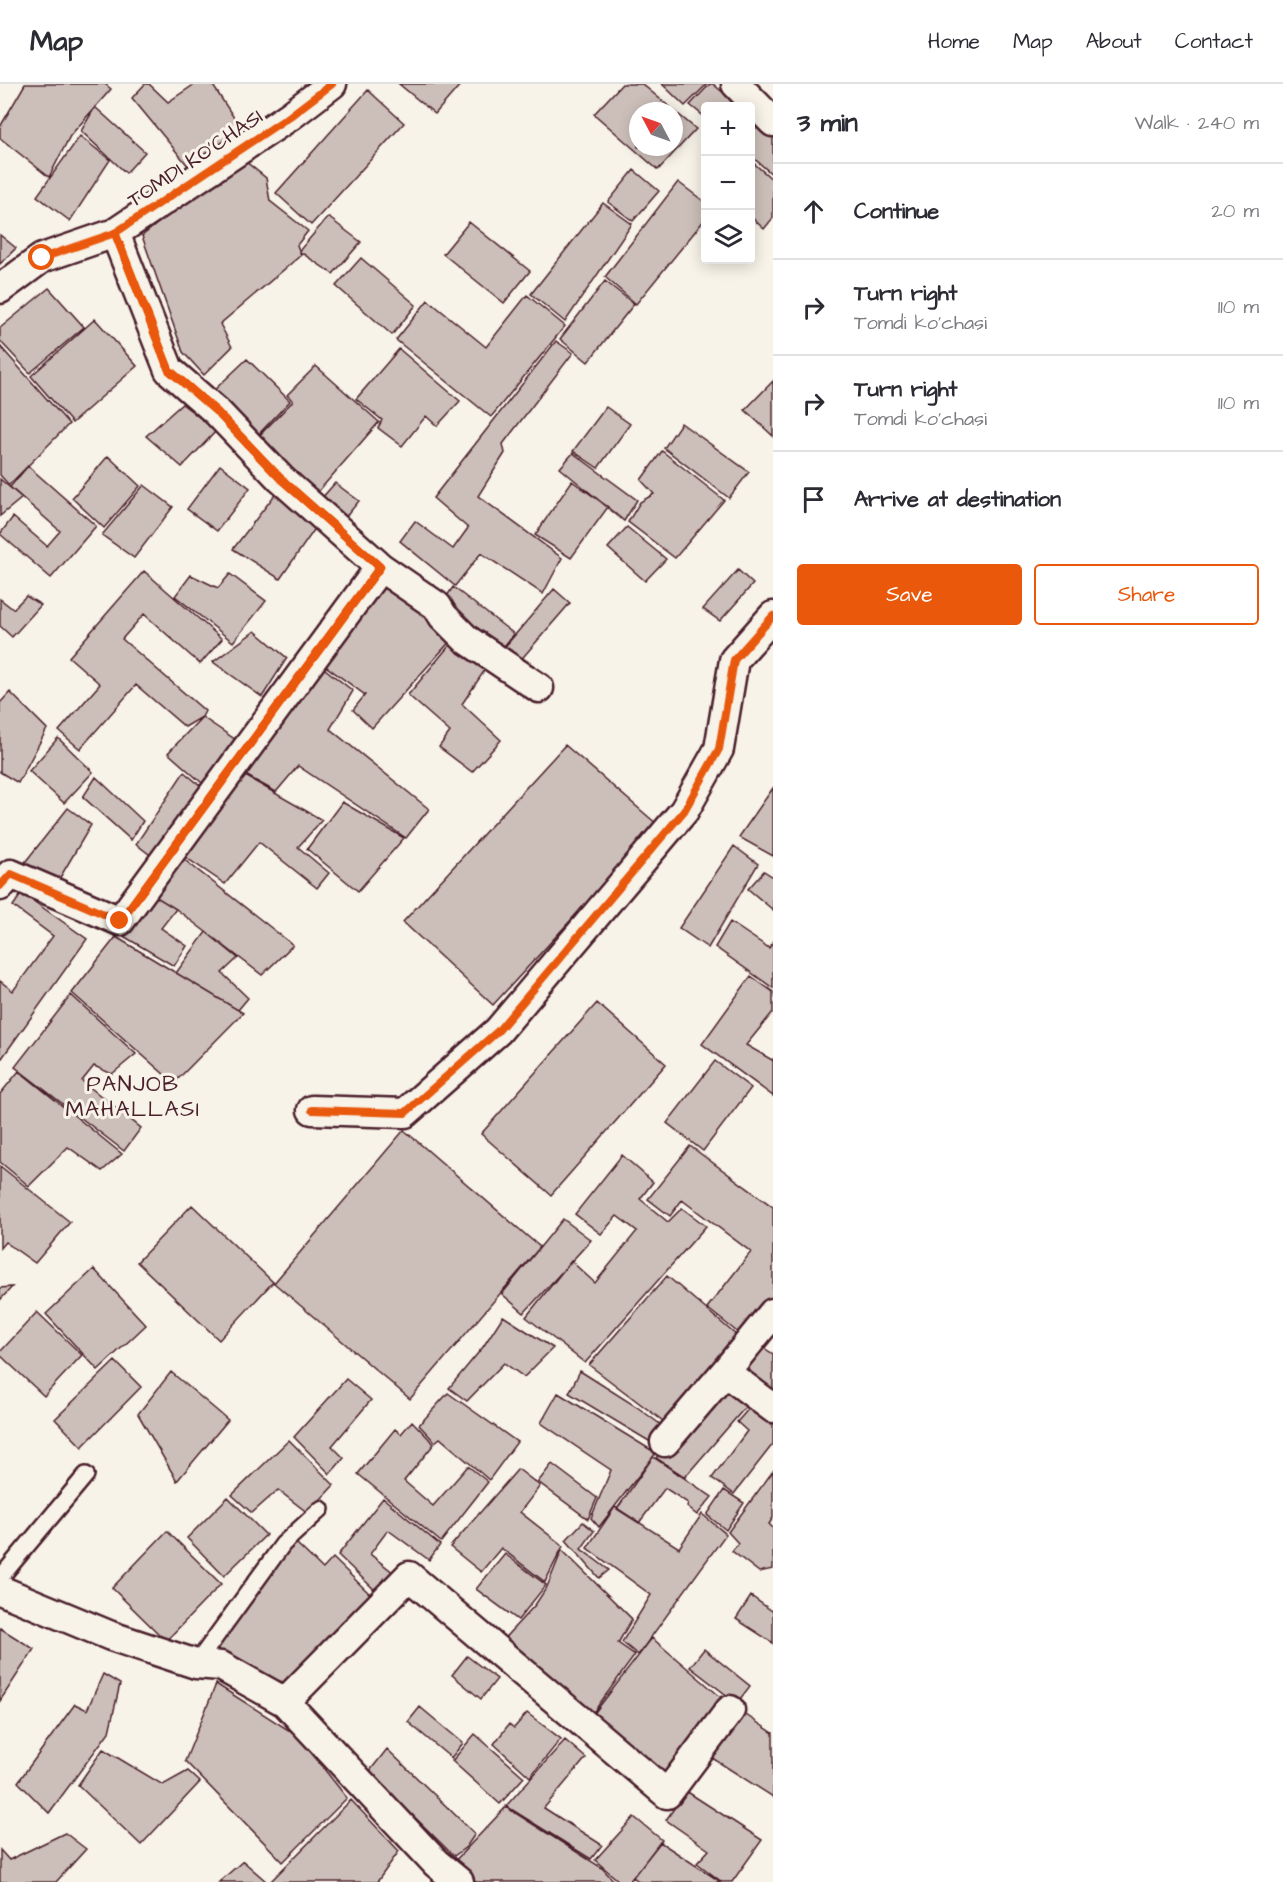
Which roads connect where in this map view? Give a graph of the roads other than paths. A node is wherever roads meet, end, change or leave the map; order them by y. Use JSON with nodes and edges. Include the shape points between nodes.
{"nodes":[{"id":1,"x":332,"y":84,"type":"edge"},
{"id":2,"x":736,"y":84,"type":"edge"},
{"id":3,"x":773,"y":122,"type":"edge"},
{"id":4,"x":115,"y":233,"type":"junction"},
{"id":5,"x":0,"y":289,"type":"edge"},
{"id":6,"x":380,"y":567,"type":"junction"},
{"id":7,"x":773,"y":616,"type":"edge"},
{"id":8,"x":539,"y":688,"type":"dead end"},
{"id":9,"x":0,"y":886,"type":"edge"},
{"id":10,"x":312,"y":1110,"type":"dead end"},
{"id":11,"x":773,"y":1313,"type":"edge"},
{"id":12,"x":725,"y":1372,"type":"junction"},
{"id":13,"x":773,"y":1408,"type":"edge"},
{"id":14,"x":665,"y":1442,"type":"dead end"},
{"id":15,"x":86,"y":1475,"type":"dead end"},
{"id":16,"x":321,"y":1509,"type":"dead end"},
{"id":17,"x":0,"y":1578,"type":"edge"},
{"id":18,"x":0,"y":1590,"type":"edge"},
{"id":19,"x":196,"y":1664,"type":"junction"},
{"id":20,"x":285,"y":1702,"type":"junction"},
{"id":21,"x":730,"y":1710,"type":"dead end"},
{"id":22,"x":459,"y":1882,"type":"edge"}],
"edges":[{"from":1,"to":4,"type":"street","name":"TOMDI KO'CHASI"},
{"from":2,"to":3,"type":"street"},
{"from":4,"to":5,"type":"street","via":[[42,258]]},
{"from":4,"to":6,"type":"street","name":"TOMDI KO'CHASI","via":[[169,370],[217,412],[281,479]]},
{"from":6,"to":8,"type":"street","name":"TOMDI KO'CHASI","via":[[437,606],[466,639]]},
{"from":6,"to":9,"type":"street","via":[[120,921],[11,873]]},
{"from":7,"to":10,"type":"street","via":[[734,660],[719,748],[684,812],[498,1030],[405,1113]]},
{"from":11,"to":12,"type":"street"},
{"from":12,"to":13,"type":"street"},
{"from":12,"to":14,"type":"street"},
{"from":15,"to":17,"type":"lane"},
{"from":16,"to":19,"type":"lane","via":[[283,1544]]},
{"from":18,"to":19,"type":"street","via":[[111,1636]]},
{"from":19,"to":20,"type":"street","via":[[221,1666]]},
{"from":20,"to":21,"type":"street","via":[[409,1576],[667,1794]]},
{"from":20,"to":22,"type":"street","via":[[436,1863]]}]}
